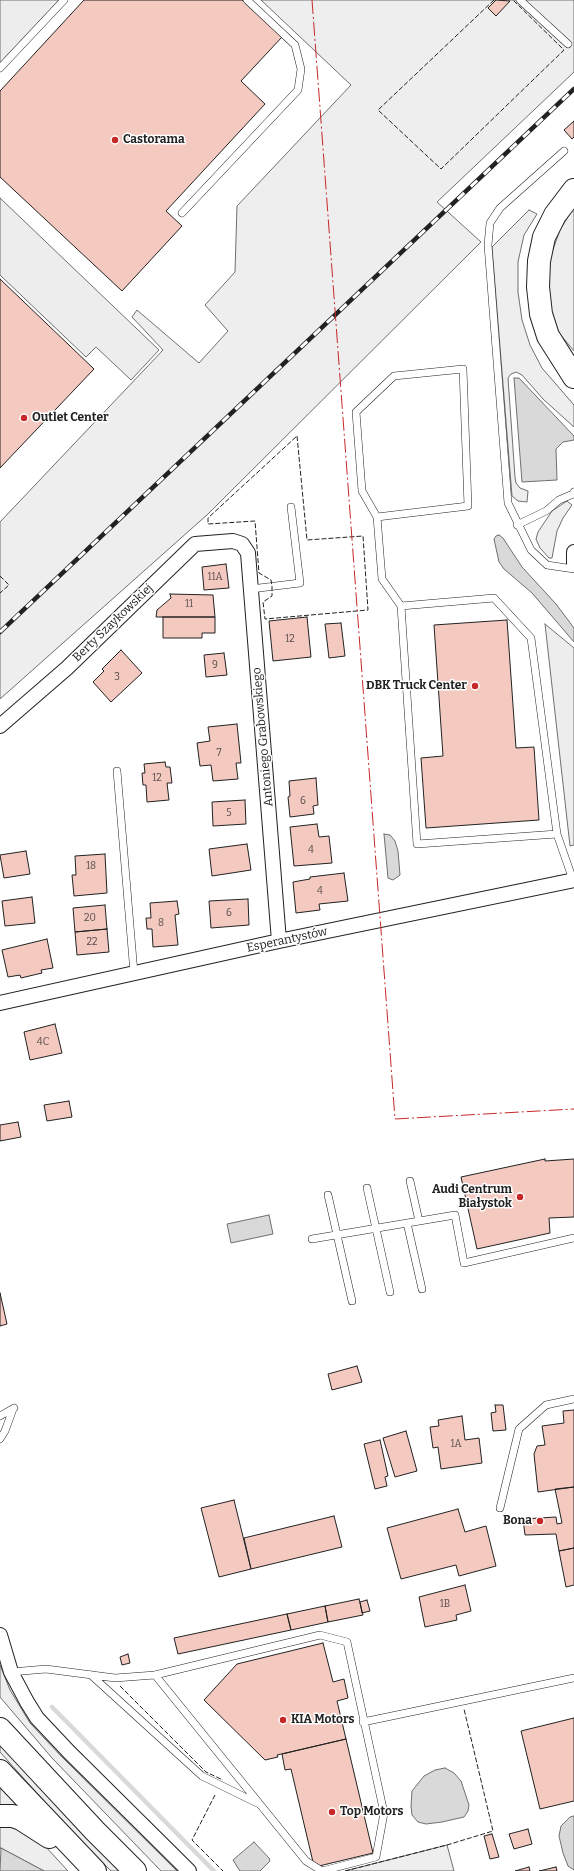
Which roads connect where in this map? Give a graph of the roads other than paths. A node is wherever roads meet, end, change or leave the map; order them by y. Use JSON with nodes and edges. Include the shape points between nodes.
{"nodes":[{"id":1,"x":64,"y":0,"type":"edge"},
{"id":2,"x":247,"y":0,"type":"edge"},
{"id":3,"x":520,"y":0,"type":"edge"},
{"id":4,"x":568,"y":44,"type":"dead end"},
{"id":5,"x":0,"y":68,"type":"edge"},
{"id":6,"x":564,"y":151,"type":"dead end"},
{"id":7,"x":574,"y":190,"type":"edge"},
{"id":8,"x":182,"y":213,"type":"dead end"},
{"id":9,"x":574,"y":377,"type":"edge"},
{"id":10,"x":574,"y":492,"type":"edge"},
{"id":11,"x":291,"y":506,"type":"dead end"},
{"id":12,"x":377,"y":517,"type":"junction"},
{"id":13,"x":517,"y":525,"type":"junction"},
{"id":14,"x":233,"y":541,"type":"joint"},
{"id":15,"x":574,"y":552,"type":"edge"},
{"id":16,"x":574,"y":564,"type":"edge"},
{"id":17,"x":574,"y":569,"type":"edge"},
{"id":18,"x":251,"y":589,"type":"junction"},
{"id":19,"x":401,"y":606,"type":"junction"},
{"id":20,"x":0,"y":726,"type":"edge"},
{"id":21,"x":117,"y":771,"type":"dead end"},
{"id":22,"x":557,"y":834,"type":"junction"},
{"id":23,"x":574,"y":880,"type":"edge"},
{"id":24,"x":279,"y":941,"type":"junction"},
{"id":25,"x":134,"y":973,"type":"junction"},
{"id":26,"x":0,"y":1003,"type":"edge"},
{"id":27,"x":410,"y":1181,"type":"dead end"},
{"id":28,"x":367,"y":1188,"type":"dead end"},
{"id":29,"x":328,"y":1195,"type":"dead end"},
{"id":30,"x":419,"y":1221,"type":"junction"},
{"id":31,"x":407,"y":1223,"type":"junction"},
{"id":32,"x":377,"y":1228,"type":"junction"},
{"id":33,"x":338,"y":1235,"type":"junction"},
{"id":34,"x":574,"y":1238,"type":"edge"},
{"id":35,"x":312,"y":1240,"type":"dead end"},
{"id":36,"x":422,"y":1289,"type":"dead end"},
{"id":37,"x":390,"y":1292,"type":"dead end"},
{"id":38,"x":352,"y":1301,"type":"dead end"},
{"id":39,"x":574,"y":1399,"type":"edge"},
{"id":40,"x":0,"y":1416,"type":"edge"},
{"id":41,"x":0,"y":1439,"type":"edge"},
{"id":42,"x":500,"y":1508,"type":"dead end"},
{"id":43,"x":0,"y":1635,"type":"edge"},
{"id":44,"x":11,"y":1672,"type":"junction"},
{"id":45,"x":91,"y":1675,"type":"junction"},
{"id":46,"x":155,"y":1675,"type":"junction"},
{"id":47,"x":574,"y":1678,"type":"edge"},
{"id":48,"x":363,"y":1722,"type":"junction"},
{"id":49,"x":0,"y":1729,"type":"edge"},
{"id":50,"x":0,"y":1771,"type":"edge"},
{"id":51,"x":260,"y":1804,"type":"junction"},
{"id":52,"x":0,"y":1816,"type":"edge"},
{"id":53,"x":93,"y":1869,"type":"edge"},
{"id":54,"x":135,"y":1871,"type":"edge"},
{"id":55,"x":189,"y":1871,"type":"edge"},
{"id":56,"x":322,"y":1871,"type":"edge"}],
"edges":[{"from":1,"to":5,"type":"lane"},
{"from":2,"to":8,"type":"lane","via":[[295,45],[301,69],[298,90]]},
{"from":3,"to":4,"type":"lane"},
{"from":6,"to":13,"type":"lane","via":[[500,208],[490,223],[488,245],[508,503]]},
{"from":7,"to":9,"type":"main road","via":[[555,215],[544,237],[539,261],[538,287],[541,314],[548,336]]},
{"from":10,"to":13,"type":"lane","via":[[546,511]]},
{"from":11,"to":18,"type":"lane","via":[[300,583]]},
{"from":12,"to":12,"type":"lane","via":[[468,506],[463,369],[394,376],[356,412],[362,491]]},
{"from":12,"to":19,"type":"lane","via":[[382,579]]},
{"from":13,"to":17,"type":"lane","via":[[531,550],[547,565]]},
{"from":14,"to":18,"type":"street","name":"Antoniego Grabowskiego","via":[[242,544],[248,553]]},
{"from":14,"to":20,"type":"street","name":"Berty Szaykowskiej","via":[[195,544],[67,668]]},
{"from":15,"to":16,"type":"street"},
{"from":18,"to":24,"type":"street","name":"Antoniego Grabowskiego"},
{"from":19,"to":22,"type":"lane","via":[[494,598],[531,638]]},
{"from":19,"to":22,"type":"lane","via":[[417,844]]},
{"from":21,"to":25,"type":"lane"},
{"from":22,"to":23,"type":"lane"},
{"from":23,"to":24,"type":"street","name":"Esperantystów"},
{"from":24,"to":25,"type":"street","name":"Esperantystów"},
{"from":25,"to":26,"type":"street","name":"Esperantystów"},
{"from":27,"to":30,"type":"lane"},
{"from":28,"to":32,"type":"lane"},
{"from":29,"to":33,"type":"lane"},
{"from":30,"to":31,"type":"lane"},
{"from":30,"to":34,"type":"lane","via":[[455,1215],[464,1263]]},
{"from":31,"to":32,"type":"lane"},
{"from":31,"to":36,"type":"lane"},
{"from":32,"to":33,"type":"lane"},
{"from":32,"to":37,"type":"lane"},
{"from":33,"to":35,"type":"lane"},
{"from":33,"to":38,"type":"lane"},
{"from":39,"to":42,"type":"lane","via":[[546,1405],[519,1429]]},
{"from":40,"to":41,"type":"lane","via":[[14,1408]]},
{"from":43,"to":44,"type":"street"},
{"from":44,"to":45,"type":"lane","via":[[46,1669]]},
{"from":44,"to":55,"type":"street","via":[[27,1702],[54,1736]]},
{"from":45,"to":46,"type":"lane","via":[[115,1678]]},
{"from":45,"to":51,"type":"lane","via":[[202,1776]]},
{"from":46,"to":48,"type":"lane","via":[[320,1635],[347,1642]]},
{"from":46,"to":51,"type":"lane"},
{"from":47,"to":48,"type":"lane"},
{"from":48,"to":56,"type":"lane","via":[[384,1813],[376,1857]]},
{"from":49,"to":54,"type":"main road"},
{"from":50,"to":53,"type":"main road"},
{"from":51,"to":56,"type":"lane","via":[[306,1861]]},
{"from":52,"to":53,"type":"main road","via":[[13,1816],[30,1823]]}]}
